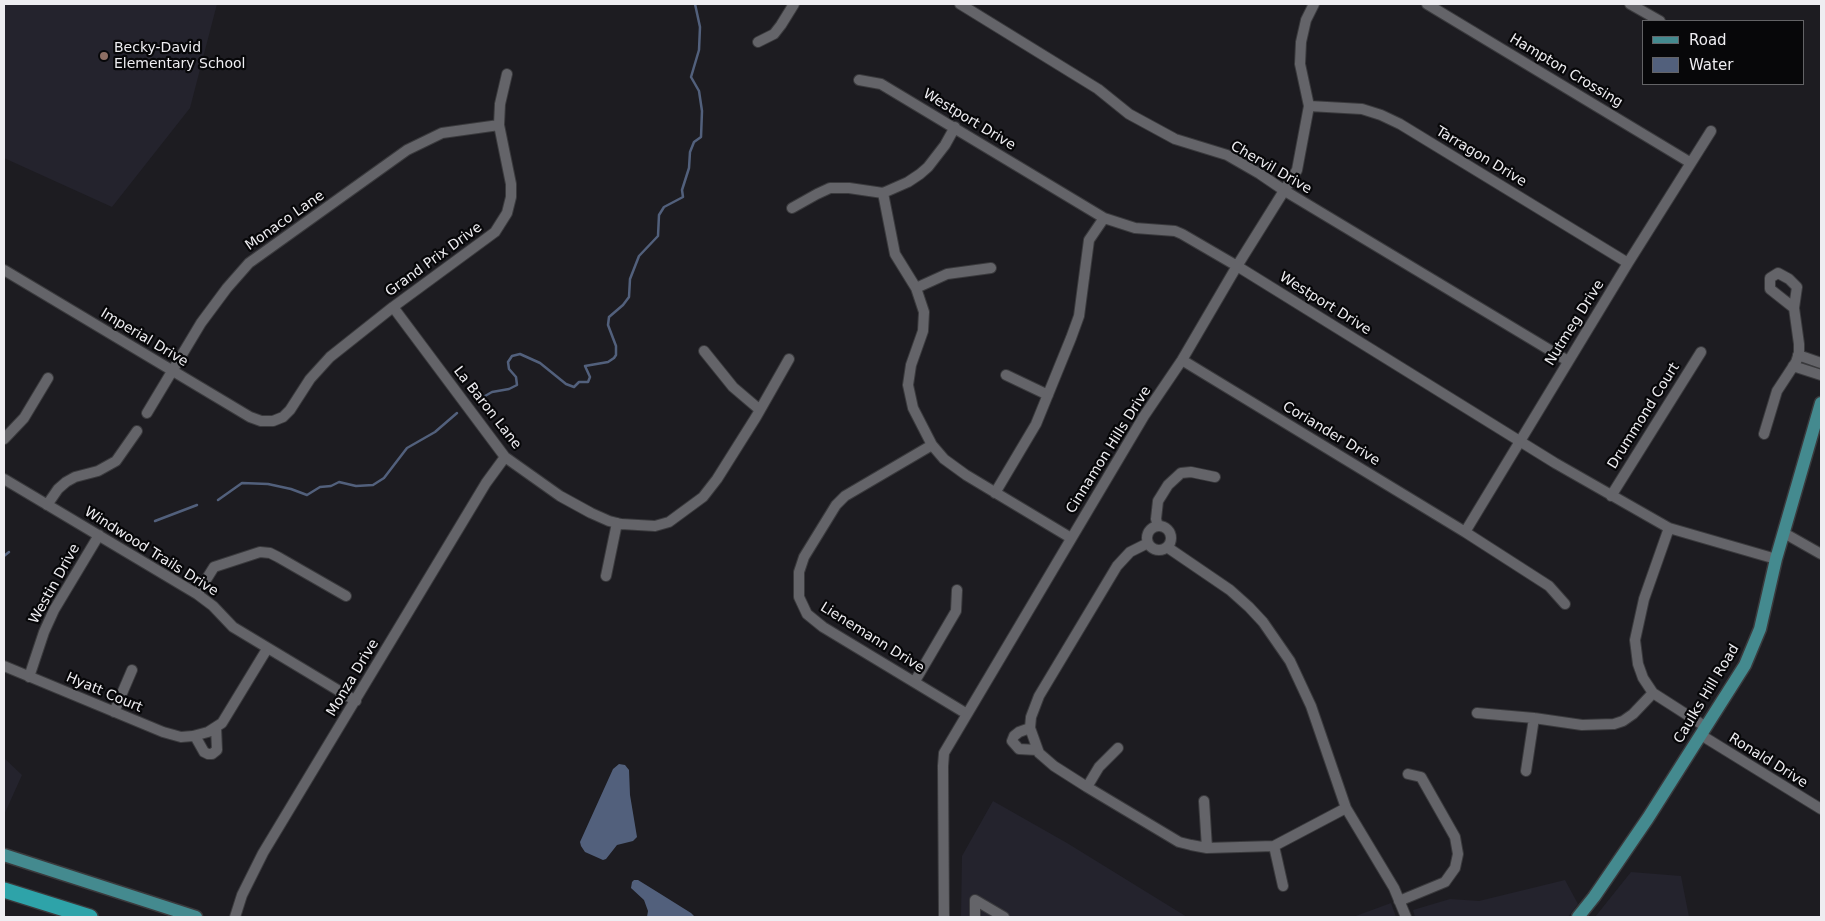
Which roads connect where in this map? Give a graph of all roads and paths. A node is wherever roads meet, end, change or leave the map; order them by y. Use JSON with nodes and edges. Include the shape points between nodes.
{"nodes":[{"id":1,"x":794,"y":4,"type":"edge"},
{"id":2,"x":960,"y":4,"type":"edge"},
{"id":3,"x":1314,"y":4,"type":"edge"},
{"id":4,"x":1427,"y":4,"type":"edge"},
{"id":5,"x":1630,"y":4,"type":"edge"},
{"id":6,"x":1658,"y":20,"type":"edge"},
{"id":7,"x":758,"y":42,"type":"dead end"},
{"id":8,"x":507,"y":74,"type":"dead end"},
{"id":9,"x":859,"y":80,"type":"dead end"},
{"id":10,"x":1308,"y":106,"type":"junction"},
{"id":11,"x":499,"y":125,"type":"junction"},
{"id":12,"x":955,"y":127,"type":"junction"},
{"id":13,"x":1711,"y":131,"type":"dead end"},
{"id":14,"x":1691,"y":163,"type":"junction"},
{"id":15,"x":1285,"y":191,"type":"junction"},
{"id":16,"x":883,"y":193,"type":"junction"},
{"id":17,"x":792,"y":208,"type":"dead end"},
{"id":18,"x":1104,"y":218,"type":"junction"},
{"id":19,"x":1628,"y":263,"type":"junction"},
{"id":20,"x":1237,"y":266,"type":"junction"},
{"id":21,"x":991,"y":268,"type":"dead end"},
{"id":22,"x":4,"y":270,"type":"edge"},
{"id":23,"x":916,"y":288,"type":"junction"},
{"id":24,"x":393,"y":307,"type":"junction"},
{"id":25,"x":1794,"y":308,"type":"dead end"},
{"id":26,"x":704,"y":351,"type":"dead end"},
{"id":27,"x":1701,"y":352,"type":"dead end"},
{"id":28,"x":1798,"y":355,"type":"junction"},
{"id":29,"x":789,"y":358,"type":"dead end"},
{"id":30,"x":1182,"y":360,"type":"junction"},
{"id":31,"x":1568,"y":361,"type":"junction"},
{"id":32,"x":1821,"y":363,"type":"edge"},
{"id":33,"x":1793,"y":366,"type":"junction"},
{"id":34,"x":173,"y":370,"type":"junction"},
{"id":35,"x":1821,"y":375,"type":"edge"},
{"id":36,"x":1006,"y":376,"type":"dead end"},
{"id":37,"x":48,"y":378,"type":"dead end"},
{"id":38,"x":1048,"y":396,"type":"junction"},
{"id":39,"x":1821,"y":403,"type":"edge"},
{"id":40,"x":760,"y":410,"type":"junction"},
{"id":41,"x":146,"y":413,"type":"dead end"},
{"id":42,"x":273,"y":422,"type":"joint"},
{"id":43,"x":137,"y":431,"type":"dead end"},
{"id":44,"x":1764,"y":434,"type":"dead end"},
{"id":45,"x":4,"y":439,"type":"edge"},
{"id":46,"x":1520,"y":441,"type":"junction"},
{"id":47,"x":932,"y":445,"type":"junction"},
{"id":48,"x":506,"y":457,"type":"junction"},
{"id":49,"x":1215,"y":477,"type":"dead end"},
{"id":50,"x":4,"y":479,"type":"edge"},
{"id":51,"x":995,"y":493,"type":"junction"},
{"id":52,"x":1611,"y":496,"type":"junction"},
{"id":53,"x":47,"y":505,"type":"junction"},
{"id":54,"x":617,"y":523,"type":"junction"},
{"id":55,"x":1158,"y":526,"type":"junction"},
{"id":56,"x":1669,"y":528,"type":"junction"},
{"id":57,"x":1465,"y":532,"type":"junction"},
{"id":58,"x":1784,"y":533,"type":"junction"},
{"id":59,"x":98,"y":535,"type":"junction"},
{"id":60,"x":1071,"y":538,"type":"junction"},
{"id":61,"x":1148,"y":543,"type":"junction"},
{"id":62,"x":1167,"y":547,"type":"junction"},
{"id":63,"x":1821,"y":554,"type":"edge"},
{"id":64,"x":1776,"y":559,"type":"junction"},
{"id":65,"x":606,"y":576,"type":"dead end"},
{"id":66,"x":957,"y":590,"type":"dead end"},
{"id":67,"x":197,"y":594,"type":"junction"},
{"id":68,"x":346,"y":596,"type":"dead end"},
{"id":69,"x":1564,"y":604,"type":"dead end"},
{"id":70,"x":267,"y":649,"type":"junction"},
{"id":71,"x":4,"y":666,"type":"edge"},
{"id":72,"x":132,"y":670,"type":"dead end"},
{"id":73,"x":29,"y":676,"type":"junction"},
{"id":74,"x":915,"y":681,"type":"junction"},
{"id":75,"x":1653,"y":693,"type":"junction"},
{"id":76,"x":356,"y":700,"type":"junction"},
{"id":77,"x":114,"y":712,"type":"junction"},
{"id":78,"x":1477,"y":713,"type":"dead end"},
{"id":79,"x":967,"y":714,"type":"junction"},
{"id":80,"x":1534,"y":718,"type":"junction"},
{"id":81,"x":216,"y":727,"type":"junction"},
{"id":82,"x":1030,"y":728,"type":"junction"},
{"id":83,"x":1704,"y":731,"type":"junction"},
{"id":84,"x":195,"y":736,"type":"junction"},
{"id":85,"x":1118,"y":748,"type":"dead end"},
{"id":86,"x":1037,"y":750,"type":"junction"},
{"id":87,"x":1526,"y":771,"type":"dead end"},
{"id":88,"x":1408,"y":774,"type":"dead end"},
{"id":89,"x":1087,"y":787,"type":"junction"},
{"id":90,"x":1204,"y":801,"type":"dead end"},
{"id":91,"x":1346,"y":808,"type":"junction"},
{"id":92,"x":1821,"y":809,"type":"edge"},
{"id":93,"x":1274,"y":846,"type":"junction"},
{"id":94,"x":1207,"y":848,"type":"junction"},
{"id":95,"x":4,"y":855,"type":"edge"},
{"id":96,"x":1283,"y":886,"type":"dead end"},
{"id":97,"x":4,"y":890,"type":"edge"},
{"id":98,"x":1399,"y":901,"type":"junction"},
{"id":99,"x":1582,"y":915,"type":"edge"},
{"id":100,"x":90,"y":917,"type":"edge"},
{"id":101,"x":196,"y":917,"type":"edge"},
{"id":102,"x":235,"y":917,"type":"edge"},
{"id":103,"x":944,"y":917,"type":"edge"},
{"id":104,"x":975,"y":917,"type":"edge"},
{"id":105,"x":1004,"y":917,"type":"edge"},
{"id":106,"x":1406,"y":917,"type":"edge"}],
"edges":[{"from":1,"to":7,"type":"street","via":[[774,34]]},
{"from":2,"to":15,"type":"street","name":"Chervil Drive","via":[[1098,89],[1129,114],[1174,139],[1227,155]]},
{"from":3,"to":10,"type":"street","name":"Cinnamon Hills Drive","via":[[1301,42],[1300,64]]},
{"from":4,"to":14,"type":"street","name":"Hampton Crossing"},
{"from":5,"to":6,"type":"street"},
{"from":8,"to":11,"type":"street","name":"Grand Prix Drive"},
{"from":9,"to":12,"type":"street","name":"Westport Drive","via":[[882,84]]},
{"from":10,"to":15,"type":"street","name":"Cinnamon Hills Drive","via":[[1297,170]]},
{"from":10,"to":19,"type":"street","name":"Tarragon Drive","via":[[1362,109],[1400,124]]},
{"from":11,"to":24,"type":"street","name":"Grand Prix Drive","via":[[511,184],[507,213],[495,232]]},
{"from":11,"to":34,"type":"street","name":"Monaco Lane","via":[[442,133],[407,150],[250,263],[201,323]]},
{"from":12,"to":16,"type":"street","via":[[920,174]]},
{"from":12,"to":18,"type":"street","name":"Westport Drive"},
{"from":13,"to":14,"type":"street","name":"Nutmeg Drive"},
{"from":14,"to":19,"type":"street","name":"Nutmeg Drive"},
{"from":15,"to":20,"type":"street","name":"Cinnamon Hills Drive"},
{"from":15,"to":31,"type":"street","name":"Chervil Drive"},
{"from":16,"to":17,"type":"street","via":[[830,188]]},
{"from":16,"to":23,"type":"street","via":[[895,254]]},
{"from":18,"to":20,"type":"street","name":"Westport Drive","via":[[1135,228],[1175,231]]},
{"from":18,"to":38,"type":"street","via":[[1089,240],[1079,316]]},
{"from":19,"to":31,"type":"street","name":"Nutmeg Drive"},
{"from":20,"to":30,"type":"street","name":"Cinnamon Hills Drive"},
{"from":20,"to":46,"type":"street","name":"Westport Drive"},
{"from":21,"to":23,"type":"street","via":[[947,274]]},
{"from":22,"to":34,"type":"street","name":"Imperial Drive"},
{"from":23,"to":47,"type":"street","via":[[924,312],[923,331],[908,385],[913,408]]},
{"from":24,"to":42,"type":"street","name":"Grand Prix Drive","via":[[330,357],[310,379],[290,410]]},
{"from":24,"to":48,"type":"street","name":"La Baron Lane"},
{"from":25,"to":28,"type":"street"},
{"from":26,"to":40,"type":"street","via":[[733,387]]},
{"from":27,"to":52,"type":"street","name":"Drummond Court"},
{"from":28,"to":32,"type":"street"},
{"from":28,"to":33,"type":"street"},
{"from":29,"to":40,"type":"street","name":"La Baron Lane"},
{"from":30,"to":57,"type":"street","name":"Coriander Drive"},
{"from":30,"to":60,"type":"street","name":"Cinnamon Hills Drive","via":[[1144,416]]},
{"from":31,"to":46,"type":"street","name":"Nutmeg Drive"},
{"from":33,"to":35,"type":"street"},
{"from":33,"to":44,"type":"street","via":[[1777,391]]},
{"from":34,"to":41,"type":"street","name":"Monaco Lane"},
{"from":34,"to":42,"type":"street","name":"Imperial Drive","via":[[250,417]]},
{"from":36,"to":38,"type":"street"},
{"from":37,"to":45,"type":"street","via":[[24,418]]},
{"from":38,"to":51,"type":"street","via":[[1036,424]]},
{"from":39,"to":58,"type":"main road","name":"Caulks Hill Road"},
{"from":40,"to":54,"type":"street","name":"La Baron Lane","via":[[703,497],[669,522],[655,526]]},
{"from":43,"to":53,"type":"street","via":[[116,461],[66,482]]},
{"from":46,"to":52,"type":"street","name":"Westport Drive"},
{"from":46,"to":57,"type":"street","name":"Nutmeg Drive"},
{"from":47,"to":51,"type":"street","via":[[944,459]]},
{"from":47,"to":74,"type":"street","name":"Lienemann Drive","via":[[845,496],[809,550],[799,572],[799,597],[808,614],[823,627]]},
{"from":48,"to":54,"type":"street","name":"La Baron Lane","via":[[560,496]]},
{"from":48,"to":76,"type":"street","name":"Monza Drive","via":[[486,484]]},
{"from":49,"to":55,"type":"street","via":[[1181,473],[1158,501]]},
{"from":50,"to":53,"type":"street","name":"Windwood Trails Drive"},
{"from":51,"to":60,"type":"street"},
{"from":52,"to":56,"type":"street","name":"Westport Drive"},
{"from":53,"to":59,"type":"street","name":"Windwood Trails Drive"},
{"from":54,"to":65,"type":"street"},
{"from":55,"to":61,"type":"street","via":[[1149,531]]},
{"from":55,"to":62,"type":"street","via":[[1170,532],[1171,540]]},
{"from":56,"to":64,"type":"street","name":"Westport Drive"},
{"from":56,"to":75,"type":"street","via":[[1644,599],[1635,640],[1641,672]]},
{"from":57,"to":69,"type":"street","name":"Coriander Drive","via":[[1549,586]]},
{"from":58,"to":63,"type":"street"},
{"from":58,"to":64,"type":"main road","name":"Caulks Hill Road"},
{"from":59,"to":67,"type":"street","name":"Windwood Trails Drive"},
{"from":59,"to":73,"type":"street","name":"Westin Drive","via":[[54,610]]},
{"from":60,"to":79,"type":"street","name":"Cinnamon Hills Drive"},
{"from":61,"to":62,"type":"street","via":[[1155,550]]},
{"from":61,"to":82,"type":"street","via":[[1130,552],[1117,566],[1039,696]]},
{"from":62,"to":91,"type":"street","via":[[1230,590],[1266,620],[1311,706]]},
{"from":64,"to":83,"type":"main road","name":"Caulks Hill Road","via":[[1753,647]]},
{"from":66,"to":74,"type":"street","via":[[956,611]]},
{"from":67,"to":68,"type":"street","via":[[214,567],[260,552],[278,556]]},
{"from":67,"to":70,"type":"street","name":"Windwood Trails Drive","via":[[233,627]]},
{"from":70,"to":76,"type":"street","name":"Windwood Trails Drive"},
{"from":70,"to":81,"type":"street","name":"Hyatt Court","via":[[227,716]]},
{"from":71,"to":73,"type":"street","name":"Hyatt Court"},
{"from":72,"to":77,"type":"street"},
{"from":73,"to":77,"type":"street","name":"Hyatt Court"},
{"from":74,"to":79,"type":"street","name":"Lienemann Drive"},
{"from":75,"to":80,"type":"street","via":[[1633,714],[1614,724],[1582,725]]},
{"from":75,"to":83,"type":"street","name":"Ronald Drive"},
{"from":76,"to":102,"type":"street","name":"Monza Drive","via":[[263,854],[242,895]]},
{"from":77,"to":84,"type":"street","name":"Hyatt Court","via":[[163,732],[181,737]]},
{"from":78,"to":80,"type":"street"},
{"from":79,"to":103,"type":"street","name":"Cinnamon Hills Drive","via":[[944,753],[942,766]]},
{"from":80,"to":87,"type":"street"},
{"from":81,"to":84,"type":"street","name":"Hyatt Court"},
{"from":81,"to":84,"type":"street","via":[[217,750],[212,754],[204,752]]},
{"from":82,"to":86,"type":"street"},
{"from":82,"to":86,"type":"street","via":[[1019,732],[1012,741],[1019,749]]},
{"from":83,"to":92,"type":"street","name":"Ronald Drive"},
{"from":83,"to":99,"type":"main road","name":"Caulks Hill Road"},
{"from":85,"to":89,"type":"street","via":[[1099,767]]},
{"from":86,"to":89,"type":"street","via":[[1054,766]]},
{"from":88,"to":98,"type":"street","via":[[1421,777],[1455,837],[1458,854],[1445,882]]},
{"from":89,"to":94,"type":"street","via":[[1179,842]]},
{"from":90,"to":94,"type":"street"},
{"from":91,"to":93,"type":"street"},
{"from":91,"to":98,"type":"street"},
{"from":93,"to":94,"type":"street"},
{"from":93,"to":96,"type":"street"},
{"from":95,"to":101,"type":"main road"},
{"from":97,"to":100,"type":"highway"},
{"from":98,"to":106,"type":"street"},
{"from":104,"to":105,"type":"street","via":[[975,900]]}]}
